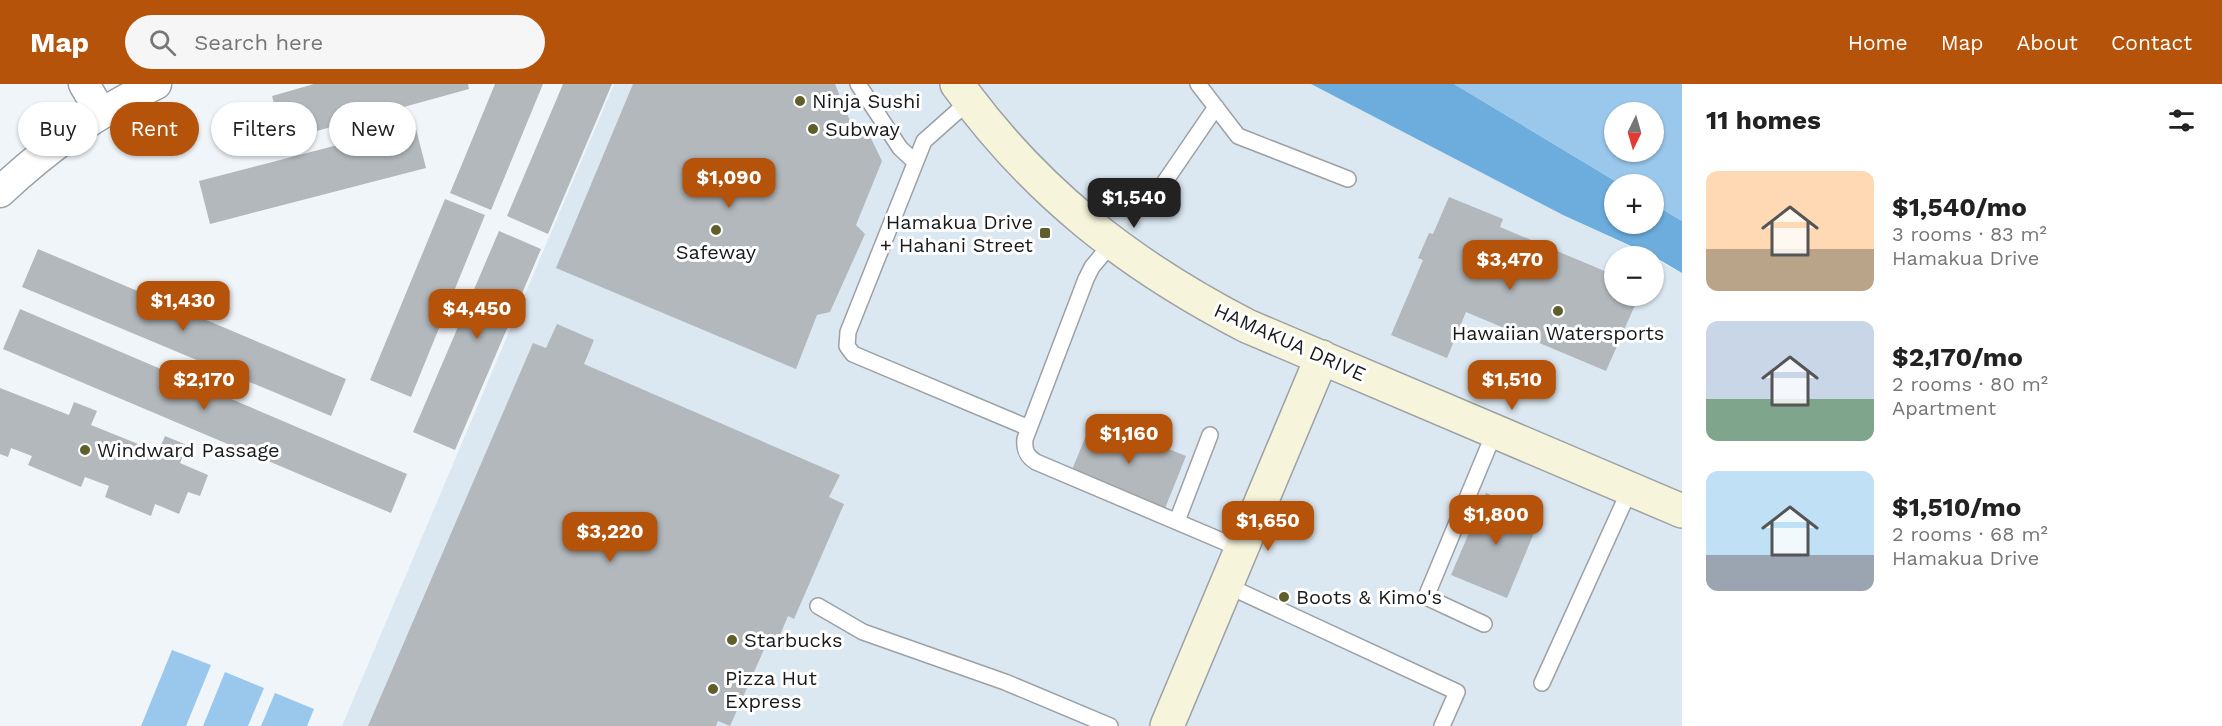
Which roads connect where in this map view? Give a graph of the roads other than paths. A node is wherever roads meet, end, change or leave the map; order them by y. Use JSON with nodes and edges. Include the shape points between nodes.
{"nodes":[{"id":1,"x":84,"y":84,"type":"edge"},
{"id":2,"x":156,"y":84,"type":"edge"},
{"id":3,"x":858,"y":84,"type":"edge"},
{"id":4,"x":1198,"y":84,"type":"edge"},
{"id":5,"x":963,"y":92,"type":"edge"},
{"id":6,"x":1216,"y":107,"type":"junction"},
{"id":7,"x":101,"y":113,"type":"junction"},
{"id":8,"x":915,"y":162,"type":"junction"},
{"id":9,"x":1348,"y":179,"type":"dead end"},
{"id":10,"x":1164,"y":183,"type":"dead end"},
{"id":11,"x":0,"y":192,"type":"edge"},
{"id":12,"x":1112,"y":243,"type":"junction"},
{"id":13,"x":1322,"y":357,"type":"junction"},
{"id":14,"x":1029,"y":428,"type":"junction"},
{"id":15,"x":1495,"y":431,"type":"junction"},
{"id":16,"x":1210,"y":435,"type":"dead end"},
{"id":17,"x":1630,"y":489,"type":"junction"},
{"id":18,"x":1682,"y":511,"type":"edge"},
{"id":19,"x":1177,"y":521,"type":"junction"},
{"id":20,"x":1241,"y":549,"type":"junction"},
{"id":21,"x":1226,"y":585,"type":"junction"},
{"id":22,"x":818,"y":606,"type":"dead end"},
{"id":23,"x":1484,"y":624,"type":"dead end"},
{"id":24,"x":1542,"y":683,"type":"dead end"},
{"id":25,"x":1110,"y":726,"type":"edge"},
{"id":26,"x":1167,"y":726,"type":"edge"},
{"id":27,"x":1442,"y":726,"type":"edge"}],
"edges":[{"from":1,"to":7,"type":"street"},
{"from":2,"to":7,"type":"street"},
{"from":3,"to":8,"type":"lane","via":[[900,148]]},
{"from":4,"to":6,"type":"lane"},
{"from":5,"to":8,"type":"lane","via":[[928,135]]},
{"from":5,"to":12,"type":"main road","name":"HAMAKUA DRIVE","via":[[1043,184]]},
{"from":6,"to":9,"type":"lane","via":[[1238,136]]},
{"from":6,"to":10,"type":"lane"},
{"from":7,"to":11,"type":"street","via":[[57,141]]},
{"from":8,"to":14,"type":"lane","via":[[848,332],[847,346],[853,354]]},
{"from":12,"to":13,"type":"main road","name":"HAMAKUA DRIVE","via":[[1203,303]]},
{"from":12,"to":14,"type":"lane","via":[[1086,279]]},
{"from":13,"to":15,"type":"main road","name":"HAMAKUA DRIVE"},
{"from":13,"to":20,"type":"main road"},
{"from":14,"to":19,"type":"lane","via":[[1024,446],[1030,458]]},
{"from":15,"to":17,"type":"main road","name":"HAMAKUA DRIVE"},
{"from":15,"to":23,"type":"lane","via":[[1426,597]]},
{"from":16,"to":19,"type":"lane"},
{"from":17,"to":18,"type":"main road","name":"HAMAKUA DRIVE"},
{"from":17,"to":24,"type":"lane"},
{"from":19,"to":20,"type":"lane"},
{"from":20,"to":21,"type":"main road"},
{"from":21,"to":26,"type":"main road"},
{"from":21,"to":27,"type":"lane","via":[[1457,692]]},
{"from":22,"to":25,"type":"lane","via":[[863,632],[1005,681]]}]}
